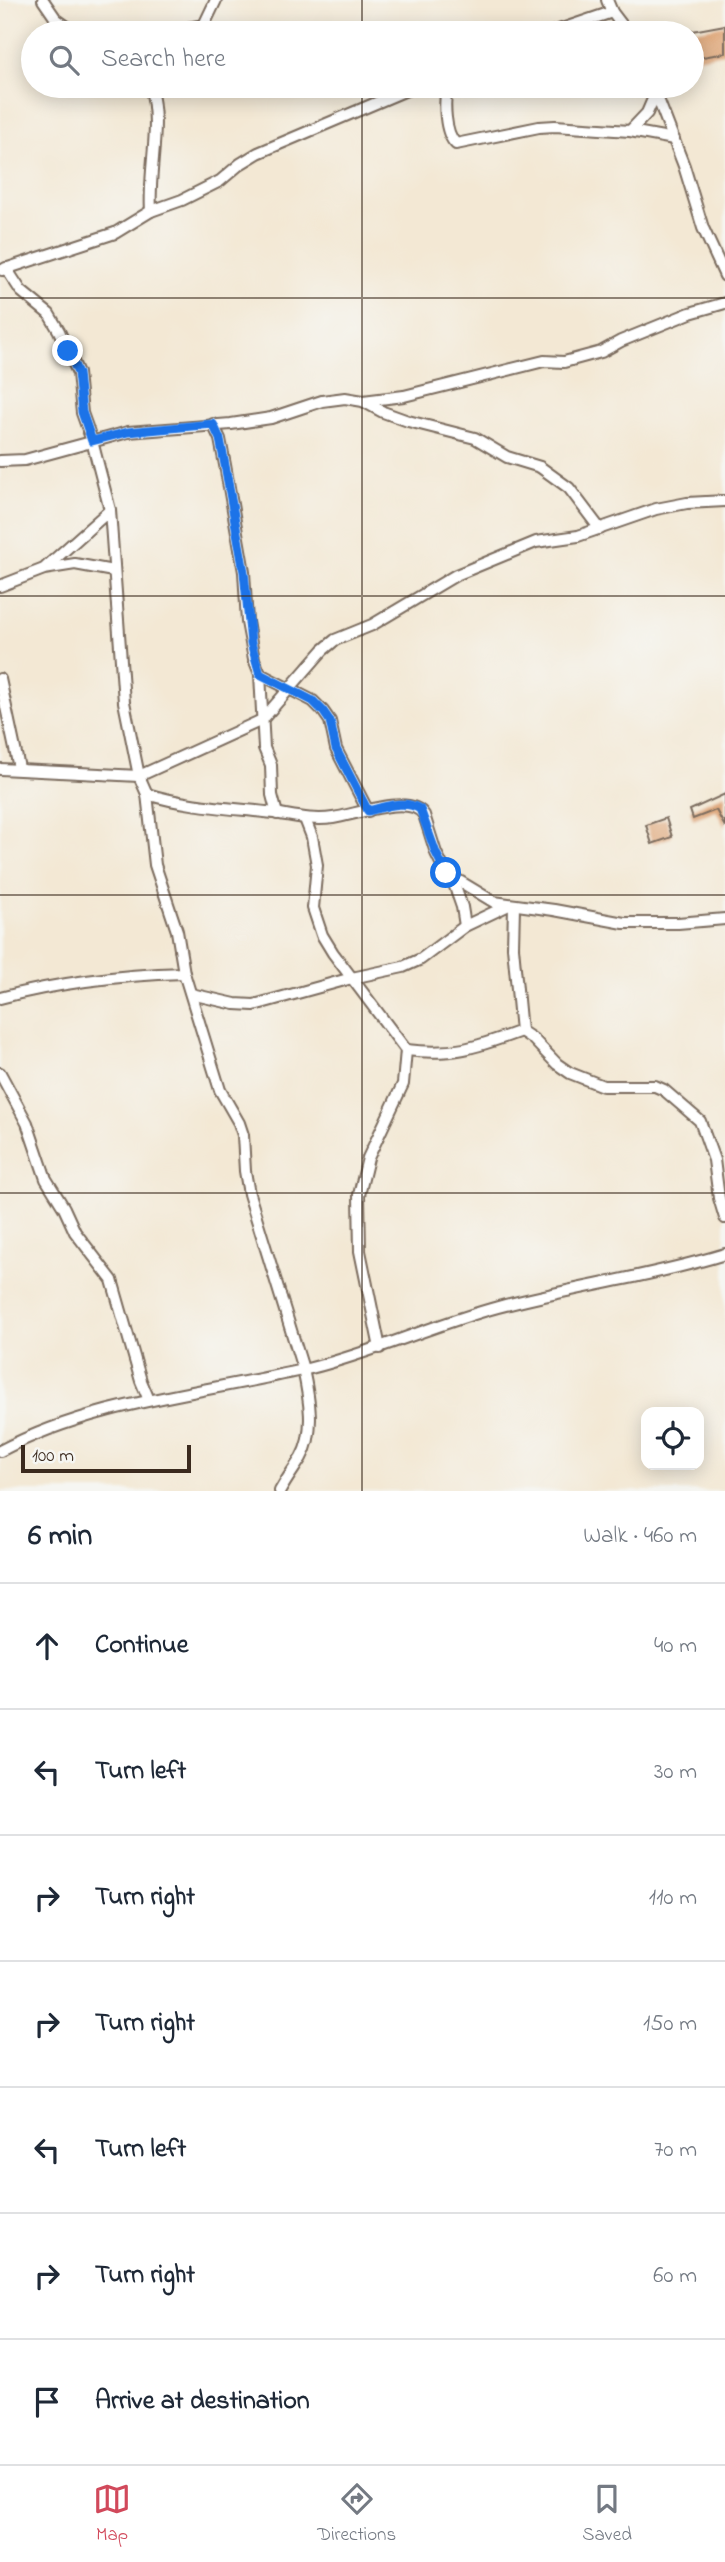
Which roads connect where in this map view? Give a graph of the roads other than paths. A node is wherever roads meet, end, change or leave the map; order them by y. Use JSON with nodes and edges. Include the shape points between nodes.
{"nodes":[{"id":1,"x":43,"y":0,"type":"edge"},
{"id":2,"x":216,"y":0,"type":"edge"},
{"id":3,"x":607,"y":0,"type":"edge"},
{"id":4,"x":612,"y":12,"type":"junction"},
{"id":5,"x":59,"y":21,"type":"edge"},
{"id":6,"x":206,"y":21,"type":"edge"},
{"id":7,"x":585,"y":21,"type":"edge"},
{"id":8,"x":619,"y":21,"type":"edge"},
{"id":9,"x":151,"y":98,"type":"edge"},
{"id":10,"x":388,"y":98,"type":"edge"},
{"id":11,"x":445,"y":98,"type":"edge"},
{"id":12,"x":651,"y":98,"type":"edge"},
{"id":13,"x":658,"y":98,"type":"edge"},
{"id":14,"x":630,"y":131,"type":"junction"},
{"id":15,"x":674,"y":139,"type":"junction"},
{"id":16,"x":151,"y":211,"type":"junction"},
{"id":17,"x":3,"y":269,"type":"edge"},
{"id":18,"x":725,"y":276,"type":"edge"},
{"id":19,"x":725,"y":303,"type":"edge"},
{"id":20,"x":363,"y":401,"type":"junction"},
{"id":21,"x":213,"y":424,"type":"junction"},
{"id":22,"x":92,"y":441,"type":"junction"},
{"id":23,"x":0,"y":461,"type":"edge"},
{"id":24,"x":725,"y":501,"type":"edge"},
{"id":25,"x":110,"y":510,"type":"junction"},
{"id":26,"x":600,"y":529,"type":"junction"},
{"id":27,"x":44,"y":569,"type":"junction"},
{"id":28,"x":113,"y":571,"type":"junction"},
{"id":29,"x":0,"y":586,"type":"edge"},
{"id":30,"x":260,"y":674,"type":"junction"},
{"id":31,"x":0,"y":679,"type":"edge"},
{"id":32,"x":290,"y":689,"type":"junction"},
{"id":33,"x":262,"y":720,"type":"junction"},
{"id":34,"x":19,"y":768,"type":"junction"},
{"id":35,"x":0,"y":769,"type":"edge"},
{"id":36,"x":139,"y":776,"type":"junction"},
{"id":37,"x":147,"y":794,"type":"junction"},
{"id":38,"x":368,"y":811,"type":"junction"},
{"id":39,"x":277,"y":814,"type":"junction"},
{"id":40,"x":305,"y":819,"type":"junction"},
{"id":41,"x":451,"y":877,"type":"junction"},
{"id":42,"x":512,"y":905,"type":"junction"},
{"id":43,"x":725,"y":919,"type":"edge"},
{"id":44,"x":465,"y":926,"type":"junction"},
{"id":45,"x":184,"y":973,"type":"junction"},
{"id":46,"x":352,"y":978,"type":"junction"},
{"id":47,"x":191,"y":994,"type":"junction"},
{"id":48,"x":0,"y":999,"type":"edge"},
{"id":49,"x":521,"y":1031,"type":"junction"},
{"id":50,"x":407,"y":1050,"type":"junction"},
{"id":51,"x":0,"y":1073,"type":"edge"},
{"id":52,"x":725,"y":1218,"type":"edge"},
{"id":53,"x":725,"y":1255,"type":"edge"},
{"id":54,"x":380,"y":1348,"type":"junction"},
{"id":55,"x":303,"y":1369,"type":"junction"},
{"id":56,"x":149,"y":1399,"type":"junction"},
{"id":57,"x":0,"y":1451,"type":"edge"},
{"id":58,"x":280,"y":1491,"type":"edge"}],
"edges":[{"from":1,"to":5,"type":"street"},
{"from":2,"to":6,"type":"street"},
{"from":3,"to":4,"type":"street"},
{"from":4,"to":7,"type":"street"},
{"from":4,"to":8,"type":"street"},
{"from":9,"to":16,"type":"street","via":[[155,145]]},
{"from":10,"to":16,"type":"street","via":[[258,153],[220,181]]},
{"from":11,"to":14,"type":"street","via":[[450,136],[456,144],[539,127]]},
{"from":12,"to":14,"type":"street","via":[[647,113]]},
{"from":13,"to":15,"type":"street"},
{"from":14,"to":15,"type":"street"},
{"from":15,"to":18,"type":"street","via":[[703,228]]},
{"from":16,"to":17,"type":"street","via":[[114,233]]},
{"from":17,"to":22,"type":"street","via":[[59,331],[78,373],[82,412]]},
{"from":19,"to":20,"type":"street","via":[[601,352]]},
{"from":20,"to":21,"type":"street","via":[[322,401],[271,418]]},
{"from":20,"to":26,"type":"street","via":[[408,421],[475,438],[507,457],[540,467],[569,488]]},
{"from":21,"to":22,"type":"street","via":[[128,432]]},
{"from":21,"to":30,"type":"street","via":[[225,465],[251,643]]},
{"from":22,"to":23,"type":"street","via":[[25,460]]},
{"from":22,"to":25,"type":"street"},
{"from":24,"to":26,"type":"street","via":[[656,509]]},
{"from":25,"to":27,"type":"street"},
{"from":25,"to":28,"type":"street"},
{"from":26,"to":32,"type":"street","via":[[536,542],[456,575],[372,625],[335,640]]},
{"from":27,"to":28,"type":"street","via":[[75,564]]},
{"from":27,"to":29,"type":"street"},
{"from":28,"to":36,"type":"street","via":[[124,702]]},
{"from":30,"to":32,"type":"street"},
{"from":30,"to":33,"type":"street"},
{"from":31,"to":34,"type":"street"},
{"from":32,"to":33,"type":"street"},
{"from":32,"to":38,"type":"street","via":[[313,701],[330,721],[336,749]]},
{"from":33,"to":36,"type":"street"},
{"from":33,"to":39,"type":"street"},
{"from":34,"to":35,"type":"street"},
{"from":34,"to":36,"type":"street"},
{"from":36,"to":37,"type":"street"},
{"from":37,"to":39,"type":"street","via":[[200,806]]},
{"from":37,"to":45,"type":"street","via":[[155,865],[177,932]]},
{"from":38,"to":40,"type":"street"},
{"from":38,"to":41,"type":"street","via":[[399,804],[420,809],[436,853]]},
{"from":39,"to":40,"type":"street"},
{"from":40,"to":46,"type":"street","via":[[317,865],[313,908],[322,935]]},
{"from":41,"to":42,"type":"street","via":[[494,902]]},
{"from":41,"to":44,"type":"street"},
{"from":42,"to":43,"type":"street","via":[[624,923]]},
{"from":42,"to":44,"type":"street"},
{"from":42,"to":49,"type":"street"},
{"from":44,"to":46,"type":"street","via":[[421,959]]},
{"from":45,"to":47,"type":"street"},
{"from":45,"to":48,"type":"street","via":[[44,986]]},
{"from":46,"to":47,"type":"street","via":[[254,1005]]},
{"from":46,"to":50,"type":"street"},
{"from":47,"to":55,"type":"street","via":[[220,1090],[243,1135],[249,1194]]},
{"from":49,"to":50,"type":"street","via":[[448,1054]]},
{"from":49,"to":52,"type":"street","via":[[570,1073],[603,1086],[655,1086],[700,1121]]},
{"from":50,"to":54,"type":"street","via":[[403,1084],[368,1158],[359,1195],[360,1251]]},
{"from":51,"to":56,"type":"street","via":[[27,1123],[46,1179],[75,1232],[112,1280]]},
{"from":53,"to":54,"type":"street","via":[[498,1307]]},
{"from":54,"to":55,"type":"street"},
{"from":55,"to":56,"type":"street"},
{"from":55,"to":58,"type":"street","via":[[308,1438]]},
{"from":56,"to":57,"type":"street","via":[[48,1429]]}]}
